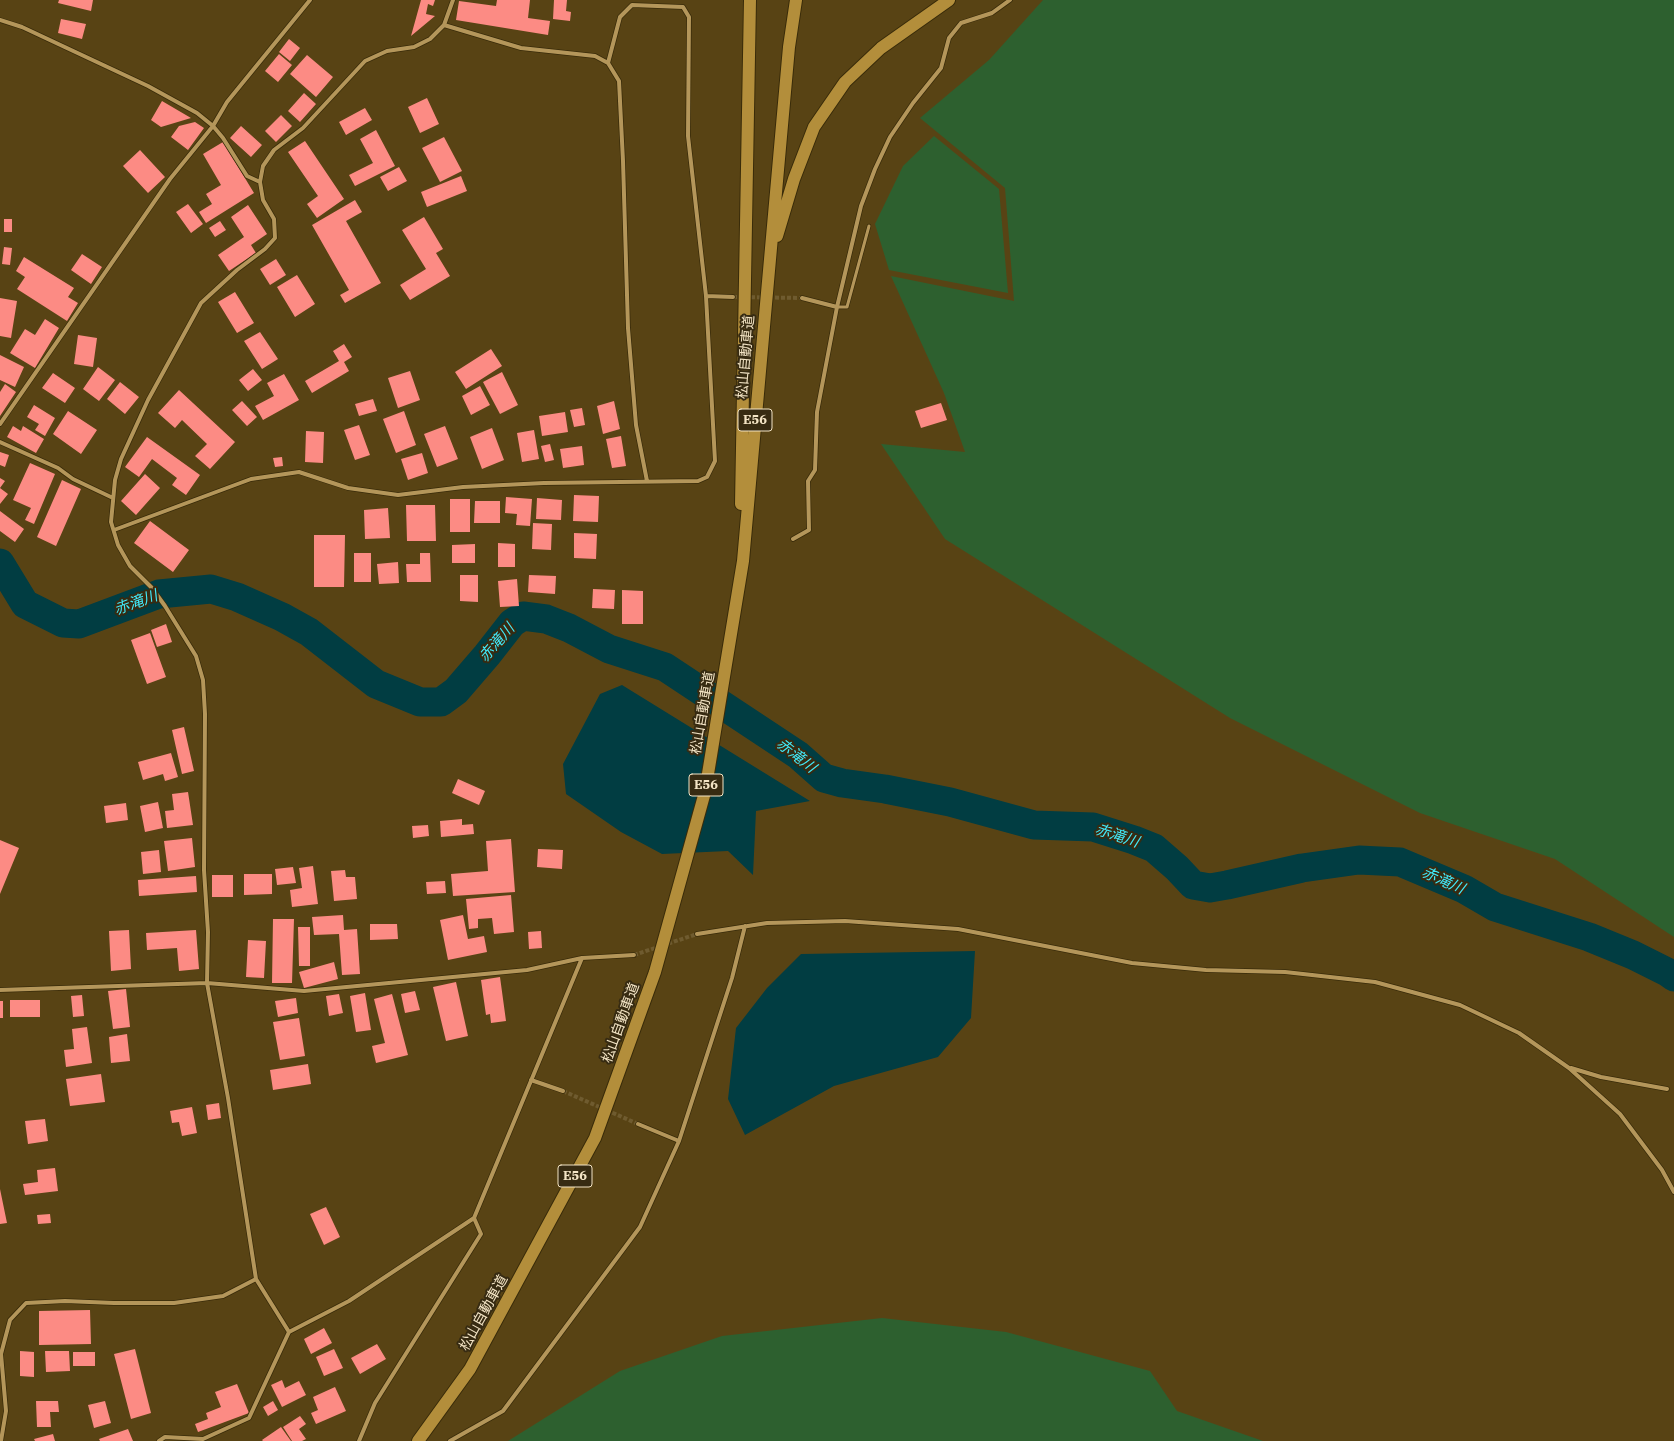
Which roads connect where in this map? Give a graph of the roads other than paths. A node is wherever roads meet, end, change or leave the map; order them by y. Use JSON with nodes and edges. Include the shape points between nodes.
{"nodes":[{"id":1,"x":310,"y":0,"type":"edge"},
{"id":2,"x":453,"y":0,"type":"edge"},
{"id":3,"x":750,"y":0,"type":"edge"},
{"id":4,"x":796,"y":0,"type":"edge"},
{"id":5,"x":949,"y":0,"type":"edge"},
{"id":6,"x":1010,"y":0,"type":"edge"},
{"id":7,"x":0,"y":20,"type":"edge"},
{"id":8,"x":444,"y":25,"type":"junction"},
{"id":9,"x":608,"y":63,"type":"junction"},
{"id":10,"x":213,"y":126,"type":"junction"},
{"id":11,"x":260,"y":182,"type":"junction"},
{"id":12,"x":868,"y":226,"type":"dead end"},
{"id":13,"x":770,"y":260,"type":"junction"},
{"id":14,"x":706,"y":296,"type":"junction"},
{"id":15,"x":733,"y":297,"type":"tunnel mouth"},
{"id":16,"x":802,"y":298,"type":"tunnel mouth"},
{"id":17,"x":837,"y":307,"type":"junction"},
{"id":18,"x":0,"y":424,"type":"edge"},
{"id":19,"x":0,"y":442,"type":"edge"},
{"id":20,"x":647,"y":481,"type":"junction"},
{"id":21,"x":113,"y":498,"type":"junction"},
{"id":22,"x":114,"y":530,"type":"junction"},
{"id":23,"x":794,"y":539,"type":"dead end"},
{"id":24,"x":740,"y":581,"type":"junction"},
{"id":25,"x":745,"y":926,"type":"junction"},
{"id":26,"x":697,"y":934,"type":"tunnel mouth"},
{"id":27,"x":634,"y":955,"type":"tunnel mouth"},
{"id":28,"x":582,"y":958,"type":"junction"},
{"id":29,"x":207,"y":983,"type":"junction"},
{"id":30,"x":0,"y":990,"type":"edge"},
{"id":31,"x":1569,"y":1068,"type":"junction"},
{"id":32,"x":531,"y":1080,"type":"junction"},
{"id":33,"x":1666,"y":1089,"type":"dead end"},
{"id":34,"x":563,"y":1091,"type":"tunnel mouth"},
{"id":35,"x":638,"y":1124,"type":"tunnel mouth"},
{"id":36,"x":679,"y":1141,"type":"junction"},
{"id":37,"x":1674,"y":1192,"type":"edge"},
{"id":38,"x":474,"y":1218,"type":"junction"},
{"id":39,"x":256,"y":1279,"type":"junction"},
{"id":40,"x":289,"y":1332,"type":"junction"},
{"id":41,"x":1,"y":1441,"type":"edge"},
{"id":42,"x":159,"y":1441,"type":"edge"},
{"id":43,"x":359,"y":1441,"type":"edge"},
{"id":44,"x":418,"y":1441,"type":"edge"},
{"id":45,"x":450,"y":1441,"type":"edge"}],
"edges":[{"from":1,"to":10,"type":"street","via":[[227,102]]},
{"from":2,"to":8,"type":"street"},
{"from":3,"to":24,"type":"highway"},
{"from":4,"to":13,"type":"highway","name":"松山自動車道","number":"E56","via":[[789,47]]},
{"from":5,"to":13,"type":"highway","via":[[881,48],[845,82],[814,127],[794,179]]},
{"from":6,"to":17,"type":"street","via":[[992,13],[961,23],[949,38],[941,68],[890,137],[861,206]]},
{"from":7,"to":10,"type":"street","via":[[22,27],[148,86],[197,113]]},
{"from":8,"to":9,"type":"street","via":[[521,48],[595,56]]},
{"from":8,"to":11,"type":"street","via":[[430,39],[414,47],[387,51],[365,62],[303,128],[274,150],[263,166]]},
{"from":9,"to":14,"type":"street","via":[[620,17],[632,5],[683,7],[689,16],[688,136]]},
{"from":9,"to":20,"type":"street","via":[[619,81],[624,161],[628,328],[636,425]]},
{"from":10,"to":11,"type":"street","via":[[247,176]]},
{"from":10,"to":18,"type":"street","via":[[170,179]]},
{"from":11,"to":21,"type":"street","via":[[263,200],[274,219],[275,238],[265,250],[237,270],[201,303],[148,400],[130,439],[114,480]]},
{"from":12,"to":17,"type":"lane","via":[[847,307]]},
{"from":13,"to":24,"type":"highway","name":"松山自動車道","number":"E56"},
{"from":14,"to":15,"type":"street"},
{"from":14,"to":20,"type":"street","via":[[715,461],[707,477],[698,481]]},
{"from":16,"to":17,"type":"street"},
{"from":17,"to":23,"type":"street","via":[[817,412],[815,470],[808,481],[809,530]]},
{"from":19,"to":21,"type":"street","via":[[58,468]]},
{"from":20,"to":22,"type":"street","via":[[463,487],[398,495],[348,488],[299,472],[251,479]]},
{"from":21,"to":22,"type":"street","via":[[111,522]]},
{"from":22,"to":29,"type":"street","via":[[118,545],[130,566],[152,588],[196,656],[202,680],[205,714],[204,870],[208,932]]},
{"from":24,"to":44,"type":"highway","name":"松山自動車道","number":"E56","via":[[705,792],[655,972],[595,1138],[470,1369]]},
{"from":25,"to":26,"type":"street"},
{"from":25,"to":31,"type":"street","via":[[845,921],[958,930],[1132,963],[1206,970],[1285,972],[1375,982],[1460,1005],[1519,1033]]},
{"from":25,"to":36,"type":"street","via":[[732,978]]},
{"from":27,"to":28,"type":"street"},
{"from":28,"to":29,"type":"street","via":[[527,970],[304,991]]},
{"from":28,"to":32,"type":"street"},
{"from":29,"to":30,"type":"street"},
{"from":29,"to":39,"type":"street"},
{"from":31,"to":33,"type":"street"},
{"from":31,"to":37,"type":"street","via":[[1620,1114],[1662,1170]]},
{"from":32,"to":34,"type":"street"},
{"from":32,"to":38,"type":"street"},
{"from":35,"to":36,"type":"street"},
{"from":36,"to":45,"type":"street","via":[[640,1227],[503,1411]]},
{"from":38,"to":40,"type":"street","via":[[349,1301]]},
{"from":38,"to":43,"type":"street","via":[[482,1234],[375,1403]]},
{"from":39,"to":40,"type":"street"},
{"from":39,"to":41,"type":"street","via":[[223,1296],[174,1303],[26,1303],[10,1320],[1,1354],[6,1410]]},
{"from":40,"to":42,"type":"street","via":[[249,1418],[203,1439],[165,1437]]}]}
